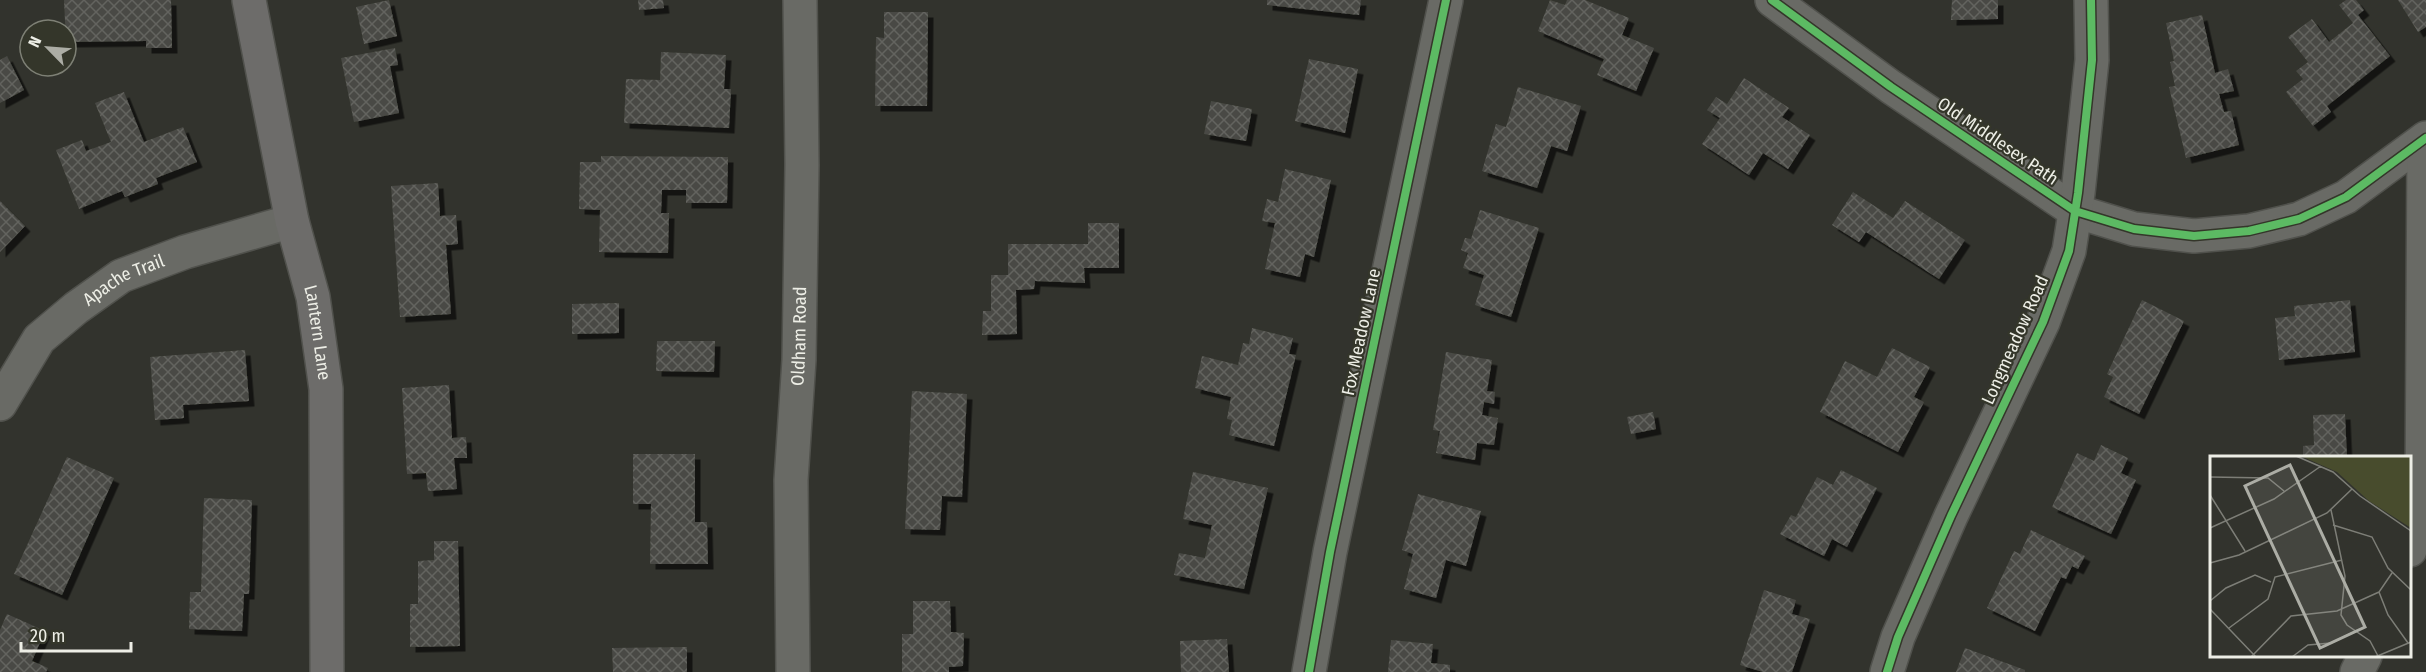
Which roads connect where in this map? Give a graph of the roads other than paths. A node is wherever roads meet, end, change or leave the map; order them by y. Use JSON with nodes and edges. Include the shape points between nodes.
{"nodes":[{"id":1,"x":249,"y":0,"type":"edge"},
{"id":2,"x":800,"y":0,"type":"edge"},
{"id":3,"x":1446,"y":0,"type":"edge"},
{"id":4,"x":1772,"y":0,"type":"edge"},
{"id":5,"x":2091,"y":0,"type":"edge"},
{"id":6,"x":2425,"y":139,"type":"edge"},
{"id":7,"x":2075,"y":212,"type":"junction"},
{"id":8,"x":292,"y":221,"type":"junction"},
{"id":9,"x":0,"y":404,"type":"edge"},
{"id":10,"x":2411,"y":543,"type":"edge"},
{"id":11,"x":2364,"y":657,"type":"edge"},
{"id":12,"x":327,"y":672,"type":"edge"},
{"id":13,"x":793,"y":672,"type":"edge"},
{"id":14,"x":1310,"y":672,"type":"edge"},
{"id":15,"x":1887,"y":672,"type":"edge"},
{"id":16,"x":2357,"y":672,"type":"edge"}],
"edges":[{"from":1,"to":8,"type":"street","name":"Lantern Lane"},
{"from":2,"to":13,"type":"street","name":"Oldham Road","via":[[799,348],[791,480]]},
{"from":3,"to":14,"type":"street","name":"Fox Meadow Lane","via":[[1330,552]]},
{"from":4,"to":7,"type":"street","name":"Old Middlesex Path"},
{"from":5,"to":7,"type":"street","name":"Longmeadow Road","via":[[2092,60]]},
{"from":6,"to":7,"type":"street","name":"Old Middlesex Path","via":[[2346,197],[2299,219],[2249,231],[2194,236],[2134,229]]},
{"from":6,"to":10,"type":"street","via":[[2422,504]]},
{"from":7,"to":15,"type":"street","name":"Longmeadow Road","via":[[2069,251],[2043,322],[1950,516]]},
{"from":8,"to":9,"type":"street","name":"Apache Trail","via":[[185,252],[121,276],[39,339]]},
{"from":8,"to":12,"type":"street","name":"Lantern Lane","via":[[313,297],[326,390]]},
{"from":11,"to":16,"type":"street"}]}
